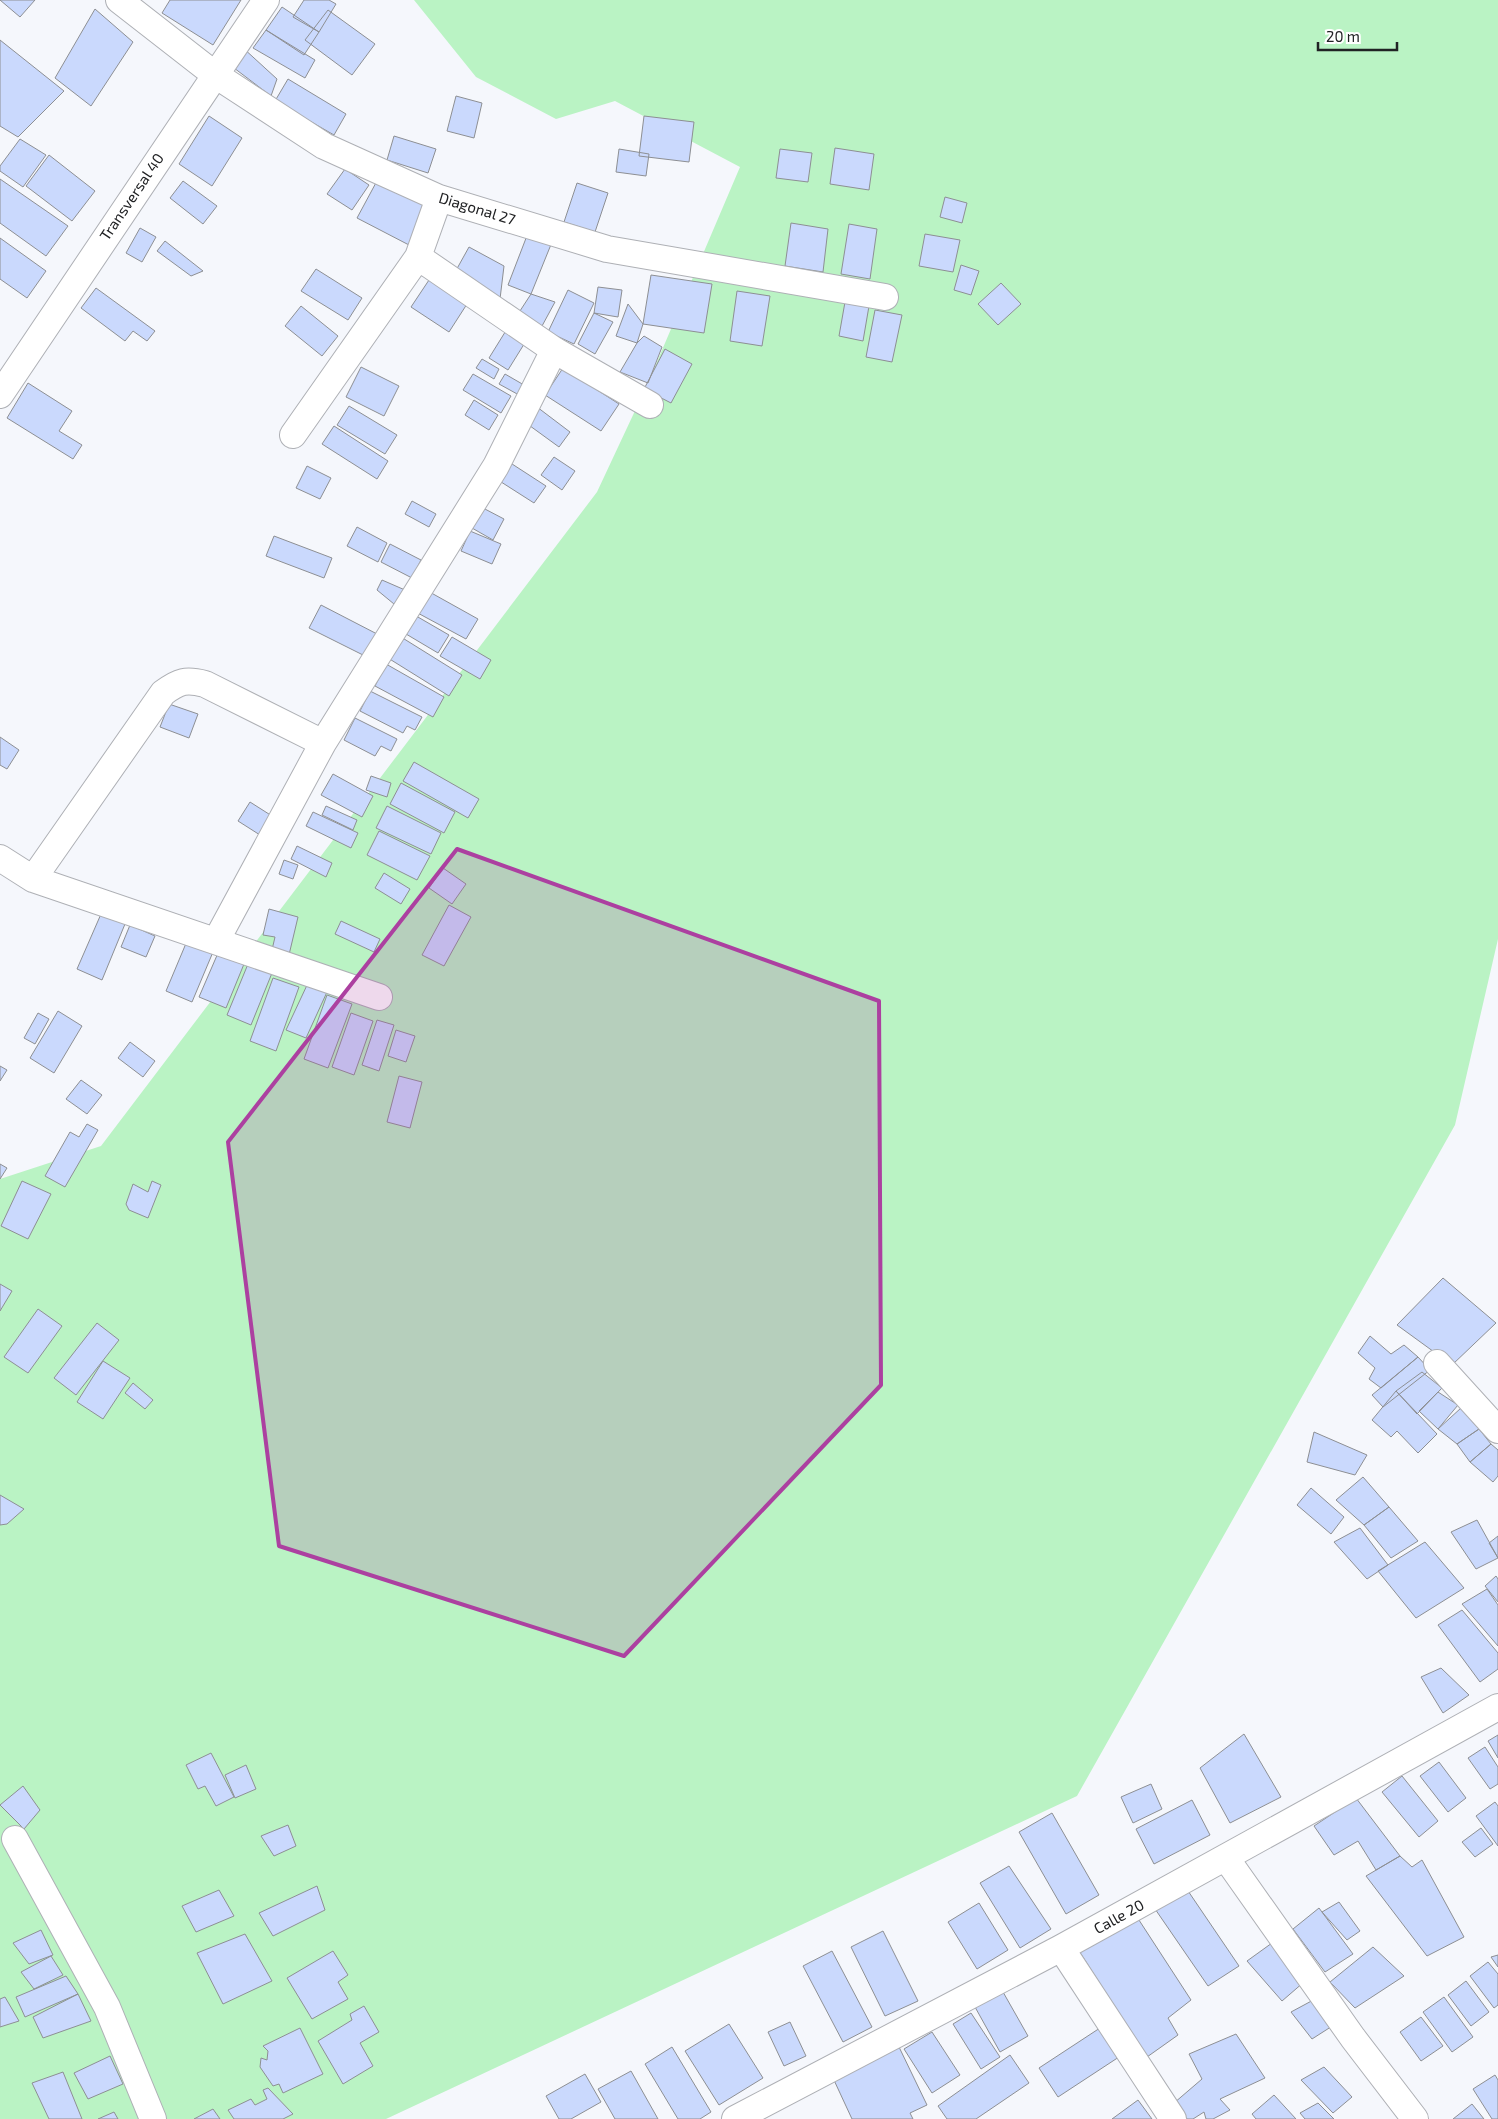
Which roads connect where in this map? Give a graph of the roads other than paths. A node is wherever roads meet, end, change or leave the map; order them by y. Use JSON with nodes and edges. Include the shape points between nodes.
{"nodes":[{"id":1,"x":119,"y":0,"type":"edge"},
{"id":2,"x":266,"y":0,"type":"edge"},
{"id":3,"x":214,"y":74,"type":"junction"},
{"id":4,"x":439,"y":198,"type":"junction"},
{"id":5,"x":418,"y":257,"type":"junction"},
{"id":6,"x":885,"y":297,"type":"dead end"},
{"id":7,"x":554,"y":350,"type":"junction"},
{"id":8,"x":0,"y":396,"type":"edge"},
{"id":9,"x":650,"y":405,"type":"dead end"},
{"id":10,"x":293,"y":435,"type":"dead end"},
{"id":11,"x":323,"y":743,"type":"junction"},
{"id":12,"x":0,"y":858,"type":"edge"},
{"id":13,"x":33,"y":879,"type":"junction"},
{"id":14,"x":216,"y":941,"type":"junction"},
{"id":15,"x":379,"y":997,"type":"dead end"},
{"id":16,"x":1437,"y":1363,"type":"dead end"},
{"id":17,"x":1498,"y":1430,"type":"edge"},
{"id":18,"x":1498,"y":1707,"type":"edge"},
{"id":19,"x":15,"y":1839,"type":"dead end"},
{"id":20,"x":1226,"y":1858,"type":"junction"},
{"id":21,"x":1061,"y":1948,"type":"junction"},
{"id":22,"x":753,"y":2115,"type":"edge"},
{"id":23,"x":152,"y":2119,"type":"edge"},
{"id":24,"x":1173,"y":2119,"type":"edge"},
{"id":25,"x":1415,"y":2119,"type":"edge"}],
"edges":[{"from":1,"to":3,"type":"street","name":"Diagonal 27"},
{"from":2,"to":3,"type":"street","name":"Transversal 40"},
{"from":3,"to":4,"type":"street","name":"Diagonal 27","via":[[324,146]]},
{"from":3,"to":8,"type":"street","name":"Transversal 40"},
{"from":4,"to":5,"type":"street"},
{"from":4,"to":6,"type":"street","name":"Diagonal 27","via":[[607,248]]},
{"from":5,"to":7,"type":"street"},
{"from":5,"to":10,"type":"street"},
{"from":7,"to":9,"type":"street"},
{"from":7,"to":11,"type":"street","via":[[496,466]]},
{"from":11,"to":13,"type":"street","via":[[205,684],[192,681],[176,683],[163,693]]},
{"from":11,"to":14,"type":"street"},
{"from":12,"to":13,"type":"street"},
{"from":13,"to":14,"type":"street"},
{"from":14,"to":15,"type":"street"},
{"from":16,"to":17,"type":"street"},
{"from":18,"to":20,"type":"street","name":"Calle 20"},
{"from":19,"to":23,"type":"street","via":[[107,2007]]},
{"from":20,"to":21,"type":"street","name":"Calle 20"},
{"from":20,"to":25,"type":"street","via":[[1353,2038]]},
{"from":21,"to":22,"type":"street","name":"Calle 20"},
{"from":21,"to":24,"type":"street"}]}
